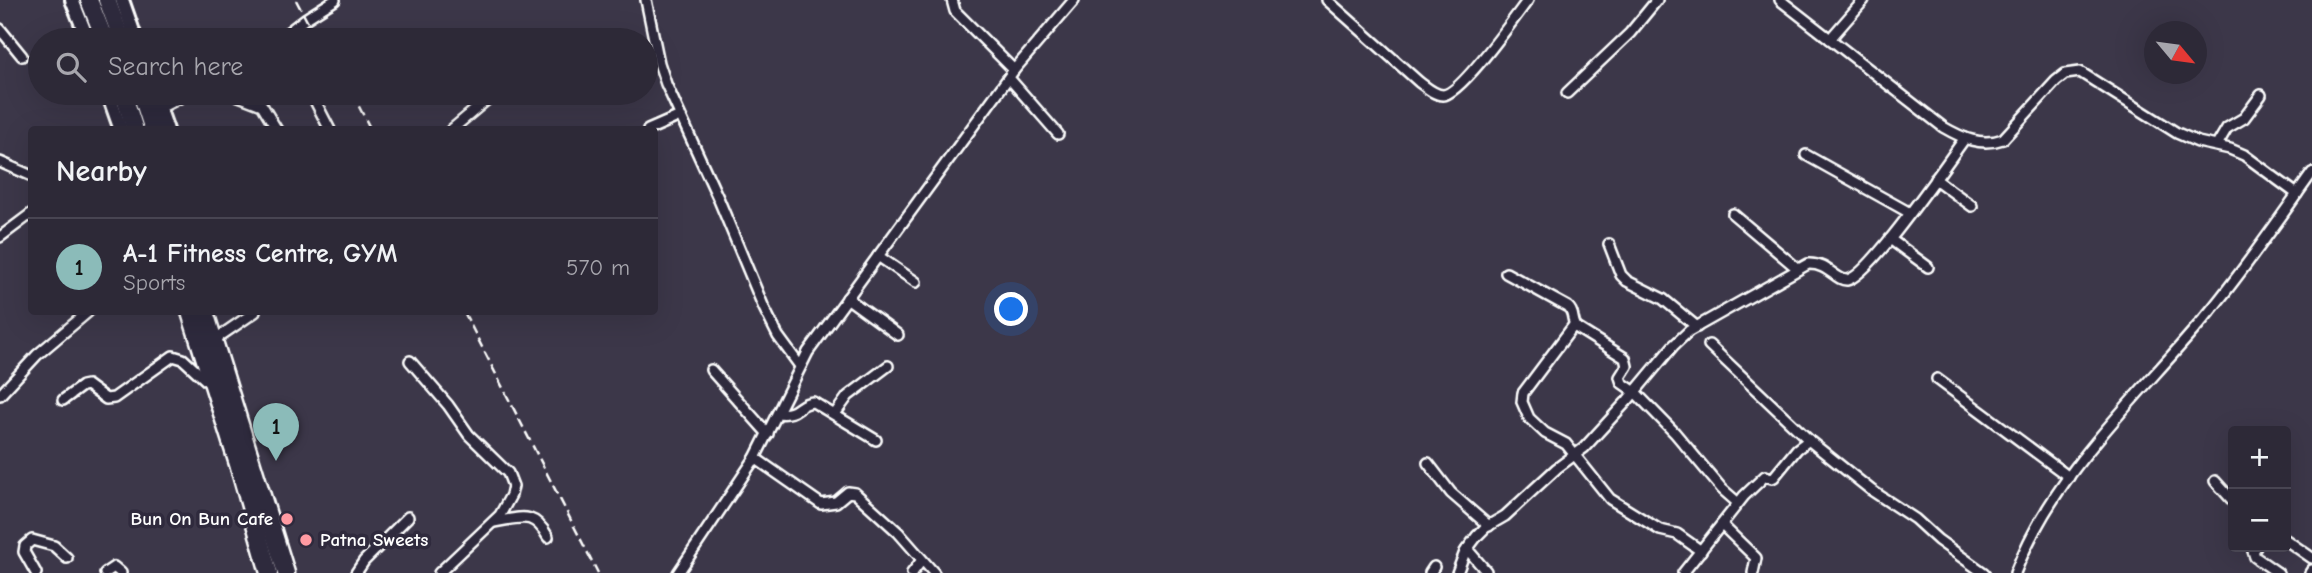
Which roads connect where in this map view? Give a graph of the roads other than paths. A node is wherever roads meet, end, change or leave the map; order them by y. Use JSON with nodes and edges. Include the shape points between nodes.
{"nodes":[{"id":1,"x":72,"y":0,"type":"edge"},
{"id":2,"x":89,"y":0,"type":"edge"},
{"id":3,"x":107,"y":0,"type":"edge"},
{"id":4,"x":122,"y":0,"type":"edge"},
{"id":5,"x":335,"y":0,"type":"edge"},
{"id":6,"x":646,"y":0,"type":"edge"},
{"id":7,"x":952,"y":0,"type":"edge"},
{"id":8,"x":1074,"y":0,"type":"edge"},
{"id":9,"x":1327,"y":0,"type":"edge"},
{"id":10,"x":1528,"y":0,"type":"edge"},
{"id":11,"x":1657,"y":0,"type":"edge"},
{"id":12,"x":1864,"y":0,"type":"edge"},
{"id":13,"x":1786,"y":2,"type":"edge"},
{"id":14,"x":83,"y":28,"type":"edge"},
{"id":15,"x":100,"y":28,"type":"edge"},
{"id":16,"x":118,"y":28,"type":"edge"},
{"id":17,"x":132,"y":28,"type":"edge"},
{"id":18,"x":297,"y":28,"type":"edge"},
{"id":19,"x":652,"y":28,"type":"edge"},
{"id":20,"x":0,"y":29,"type":"edge"},
{"id":21,"x":1830,"y":39,"type":"junction"},
{"id":22,"x":22,"y":56,"type":"dead end"},
{"id":23,"x":658,"y":58,"type":"edge"},
{"id":24,"x":1012,"y":74,"type":"junction"},
{"id":25,"x":1567,"y":93,"type":"dead end"},
{"id":26,"x":2261,"y":95,"type":"dead end"},
{"id":27,"x":112,"y":105,"type":"edge"},
{"id":28,"x":127,"y":105,"type":"edge"},
{"id":29,"x":145,"y":105,"type":"edge"},
{"id":30,"x":159,"y":105,"type":"edge"},
{"id":31,"x":166,"y":105,"type":"edge"},
{"id":32,"x":262,"y":105,"type":"edge"},
{"id":33,"x":317,"y":105,"type":"edge"},
{"id":34,"x":481,"y":105,"type":"edge"},
{"id":35,"x":160,"y":108,"type":"junction"},
{"id":36,"x":680,"y":116,"type":"junction"},
{"id":37,"x":120,"y":126,"type":"edge"},
{"id":38,"x":134,"y":126,"type":"edge"},
{"id":39,"x":152,"y":126,"type":"edge"},
{"id":40,"x":166,"y":126,"type":"edge"},
{"id":41,"x":275,"y":126,"type":"edge"},
{"id":42,"x":328,"y":126,"type":"edge"},
{"id":43,"x":456,"y":126,"type":"edge"},
{"id":44,"x":658,"y":126,"type":"edge"},
{"id":45,"x":1058,"y":134,"type":"dead end"},
{"id":46,"x":1965,"y":138,"type":"junction"},
{"id":47,"x":2217,"y":145,"type":"junction"},
{"id":48,"x":1806,"y":155,"type":"dead end"},
{"id":49,"x":0,"y":162,"type":"edge"},
{"id":50,"x":2312,"y":173,"type":"edge"},
{"id":51,"x":28,"y":174,"type":"edge"},
{"id":52,"x":1935,"y":180,"type":"junction"},
{"id":53,"x":2297,"y":194,"type":"junction"},
{"id":54,"x":1972,"y":206,"type":"dead end"},
{"id":55,"x":1910,"y":213,"type":"junction"},
{"id":56,"x":1733,"y":214,"type":"dead end"},
{"id":57,"x":28,"y":216,"type":"edge"},
{"id":58,"x":0,"y":237,"type":"edge"},
{"id":59,"x":1890,"y":239,"type":"junction"},
{"id":60,"x":1609,"y":244,"type":"dead end"},
{"id":61,"x":878,"y":256,"type":"junction"},
{"id":62,"x":1928,"y":267,"type":"dead end"},
{"id":63,"x":1798,"y":269,"type":"junction"},
{"id":64,"x":1506,"y":273,"type":"dead end"},
{"id":65,"x":916,"y":282,"type":"dead end"},
{"id":66,"x":847,"y":298,"type":"junction"},
{"id":67,"x":84,"y":315,"type":"edge"},
{"id":68,"x":191,"y":315,"type":"edge"},
{"id":69,"x":207,"y":315,"type":"edge"},
{"id":70,"x":251,"y":315,"type":"edge"},
{"id":71,"x":1574,"y":325,"type":"junction"},
{"id":72,"x":1697,"y":327,"type":"junction"},
{"id":73,"x":898,"y":335,"type":"dead end"},
{"id":74,"x":214,"y":340,"type":"junction"},
{"id":75,"x":1709,"y":345,"type":"dead end"},
{"id":76,"x":410,"y":360,"type":"dead end"},
{"id":77,"x":800,"y":366,"type":"junction"},
{"id":78,"x":888,"y":366,"type":"dead end"},
{"id":79,"x":711,"y":370,"type":"dead end"},
{"id":80,"x":1937,"y":379,"type":"dead end"},
{"id":81,"x":213,"y":386,"type":"junction"},
{"id":82,"x":1635,"y":392,"type":"junction"},
{"id":83,"x":0,"y":395,"type":"edge"},
{"id":84,"x":63,"y":400,"type":"dead end"},
{"id":85,"x":778,"y":414,"type":"junction"},
{"id":86,"x":835,"y":414,"type":"junction"},
{"id":87,"x":768,"y":433,"type":"junction"},
{"id":88,"x":876,"y":440,"type":"dead end"},
{"id":89,"x":1809,"y":440,"type":"junction"},
{"id":90,"x":1575,"y":454,"type":"junction"},
{"id":91,"x":755,"y":458,"type":"junction"},
{"id":92,"x":1428,"y":463,"type":"dead end"},
{"id":93,"x":2069,"y":477,"type":"junction"},
{"id":94,"x":2215,"y":481,"type":"dead end"},
{"id":95,"x":2228,"y":495,"type":"edge"},
{"id":96,"x":1738,"y":503,"type":"junction"},
{"id":97,"x":408,"y":517,"type":"dead end"},
{"id":98,"x":494,"y":522,"type":"junction"},
{"id":99,"x":1722,"y":525,"type":"junction"},
{"id":100,"x":1489,"y":526,"type":"junction"},
{"id":101,"x":548,"y":537,"type":"dead end"},
{"id":102,"x":2291,"y":543,"type":"edge"},
{"id":103,"x":1467,"y":549,"type":"junction"},
{"id":104,"x":1701,"y":551,"type":"junction"},
{"id":105,"x":2253,"y":552,"type":"edge"},
{"id":106,"x":67,"y":558,"type":"dead end"},
{"id":107,"x":2312,"y":558,"type":"edge"},
{"id":108,"x":922,"y":560,"type":"junction"},
{"id":109,"x":1486,"y":571,"type":"dead end"},
{"id":110,"x":36,"y":573,"type":"edge"},
{"id":111,"x":105,"y":573,"type":"edge"},
{"id":112,"x":121,"y":573,"type":"edge"},
{"id":113,"x":269,"y":573,"type":"edge"},
{"id":114,"x":286,"y":573,"type":"edge"},
{"id":115,"x":356,"y":573,"type":"edge"},
{"id":116,"x":439,"y":573,"type":"edge"},
{"id":117,"x":678,"y":573,"type":"edge"},
{"id":118,"x":912,"y":573,"type":"edge"},
{"id":119,"x":934,"y":573,"type":"edge"},
{"id":120,"x":1457,"y":573,"type":"edge"},
{"id":121,"x":1683,"y":573,"type":"edge"},
{"id":122,"x":1753,"y":573,"type":"edge"},
{"id":123,"x":1984,"y":573,"type":"edge"},
{"id":124,"x":2015,"y":573,"type":"edge"},
{"id":125,"x":2278,"y":573,"type":"edge"}],
"edges":[{"from":1,"to":14,"type":"street"},
{"from":2,"to":15,"type":"highway"},
{"from":3,"to":16,"type":"highway"},
{"from":4,"to":17,"type":"street"},
{"from":5,"to":18,"type":"street"},
{"from":6,"to":19,"type":"street"},
{"from":7,"to":24,"type":"street","via":[[961,17]]},
{"from":8,"to":24,"type":"street"},
{"from":9,"to":10,"type":"street","via":[[1419,82],[1445,95],[1467,78]]},
{"from":11,"to":25,"type":"street","via":[[1630,33]]},
{"from":12,"to":21,"type":"street"},
{"from":13,"to":21,"type":"street"},
{"from":20,"to":22,"type":"street"},
{"from":21,"to":46,"type":"street","via":[[1943,127]]},
{"from":23,"to":36,"type":"street"},
{"from":24,"to":45,"type":"street"},
{"from":24,"to":61,"type":"street"},
{"from":26,"to":47,"type":"street","via":[[2244,118],[2227,128]]},
{"from":27,"to":37,"type":"street"},
{"from":28,"to":38,"type":"highway"},
{"from":29,"to":39,"type":"highway"},
{"from":30,"to":35,"type":"street"},
{"from":31,"to":35,"type":"street"},
{"from":32,"to":41,"type":"street"},
{"from":33,"to":42,"type":"street"},
{"from":34,"to":43,"type":"street"},
{"from":35,"to":40,"type":"street"},
{"from":36,"to":44,"type":"street"},
{"from":36,"to":77,"type":"street","via":[[764,308]]},
{"from":46,"to":47,"type":"street","via":[[1991,143],[2003,139],[2056,81],[2073,72],[2090,77],[2176,133]]},
{"from":46,"to":52,"type":"street"},
{"from":47,"to":53,"type":"street","via":[[2244,156]]},
{"from":48,"to":55,"type":"street"},
{"from":49,"to":51,"type":"street"},
{"from":50,"to":53,"type":"street"},
{"from":52,"to":54,"type":"street"},
{"from":52,"to":55,"type":"street"},
{"from":53,"to":93,"type":"street","via":[[2211,310]]},
{"from":55,"to":59,"type":"street"},
{"from":56,"to":63,"type":"street"},
{"from":57,"to":58,"type":"street"},
{"from":59,"to":62,"type":"street"},
{"from":59,"to":63,"type":"street","via":[[1849,280],[1823,265]]},
{"from":60,"to":72,"type":"street","via":[[1621,275],[1663,299]]},
{"from":61,"to":65,"type":"street"},
{"from":61,"to":66,"type":"street"},
{"from":63,"to":72,"type":"street"},
{"from":64,"to":71,"type":"street","via":[[1568,307]]},
{"from":66,"to":73,"type":"street"},
{"from":66,"to":77,"type":"street"},
{"from":67,"to":83,"type":"street","via":[[37,355]]},
{"from":68,"to":81,"type":"highway"},
{"from":69,"to":74,"type":"highway"},
{"from":70,"to":74,"type":"street"},
{"from":71,"to":82,"type":"street","via":[[1625,358],[1627,366],[1620,380]]},
{"from":71,"to":90,"type":"street","via":[[1527,387],[1522,402],[1537,426]]},
{"from":72,"to":82,"type":"street","via":[[1673,346]]},
{"from":74,"to":114,"type":"highway"},
{"from":75,"to":89,"type":"street"},
{"from":76,"to":98,"type":"street","via":[[469,435],[508,473],[511,495]]},
{"from":77,"to":85,"type":"street"},
{"from":78,"to":86,"type":"street","via":[[848,396]]},
{"from":79,"to":87,"type":"street"},
{"from":80,"to":93,"type":"street"},
{"from":81,"to":84,"type":"street","via":[[183,359],[173,356],[114,398],[106,399],[87,385]]},
{"from":81,"to":113,"type":"highway"},
{"from":82,"to":90,"type":"street"},
{"from":82,"to":96,"type":"street"},
{"from":85,"to":86,"type":"street","via":[[790,415],[813,402]]},
{"from":85,"to":87,"type":"street"},
{"from":86,"to":88,"type":"street"},
{"from":87,"to":91,"type":"street"},
{"from":89,"to":96,"type":"street","via":[[1774,477],[1763,476]]},
{"from":89,"to":123,"type":"street"},
{"from":90,"to":100,"type":"street"},
{"from":90,"to":104,"type":"street","via":[[1609,499]]},
{"from":91,"to":108,"type":"street","via":[[821,504],[855,493],[898,531]]},
{"from":91,"to":117,"type":"street"},
{"from":92,"to":100,"type":"street","via":[[1451,493]]},
{"from":93,"to":124,"type":"street","via":[[2036,525]]},
{"from":94,"to":95,"type":"street"},
{"from":96,"to":99,"type":"street"},
{"from":97,"to":115,"type":"street"},
{"from":98,"to":101,"type":"street","via":[[533,519]]},
{"from":98,"to":116,"type":"street"},
{"from":99,"to":104,"type":"street"},
{"from":99,"to":122,"type":"street","via":[[1756,558]]},
{"from":100,"to":103,"type":"street"},
{"from":102,"to":107,"type":"street"},
{"from":103,"to":109,"type":"street"},
{"from":103,"to":120,"type":"street"},
{"from":104,"to":121,"type":"street"},
{"from":105,"to":125,"type":"street"},
{"from":106,"to":110,"type":"street","via":[[54,546],[32,540],[24,552]]},
{"from":108,"to":118,"type":"street"},
{"from":108,"to":119,"type":"street"},
{"from":111,"to":112,"type":"street","via":[[114,567]]}]}
